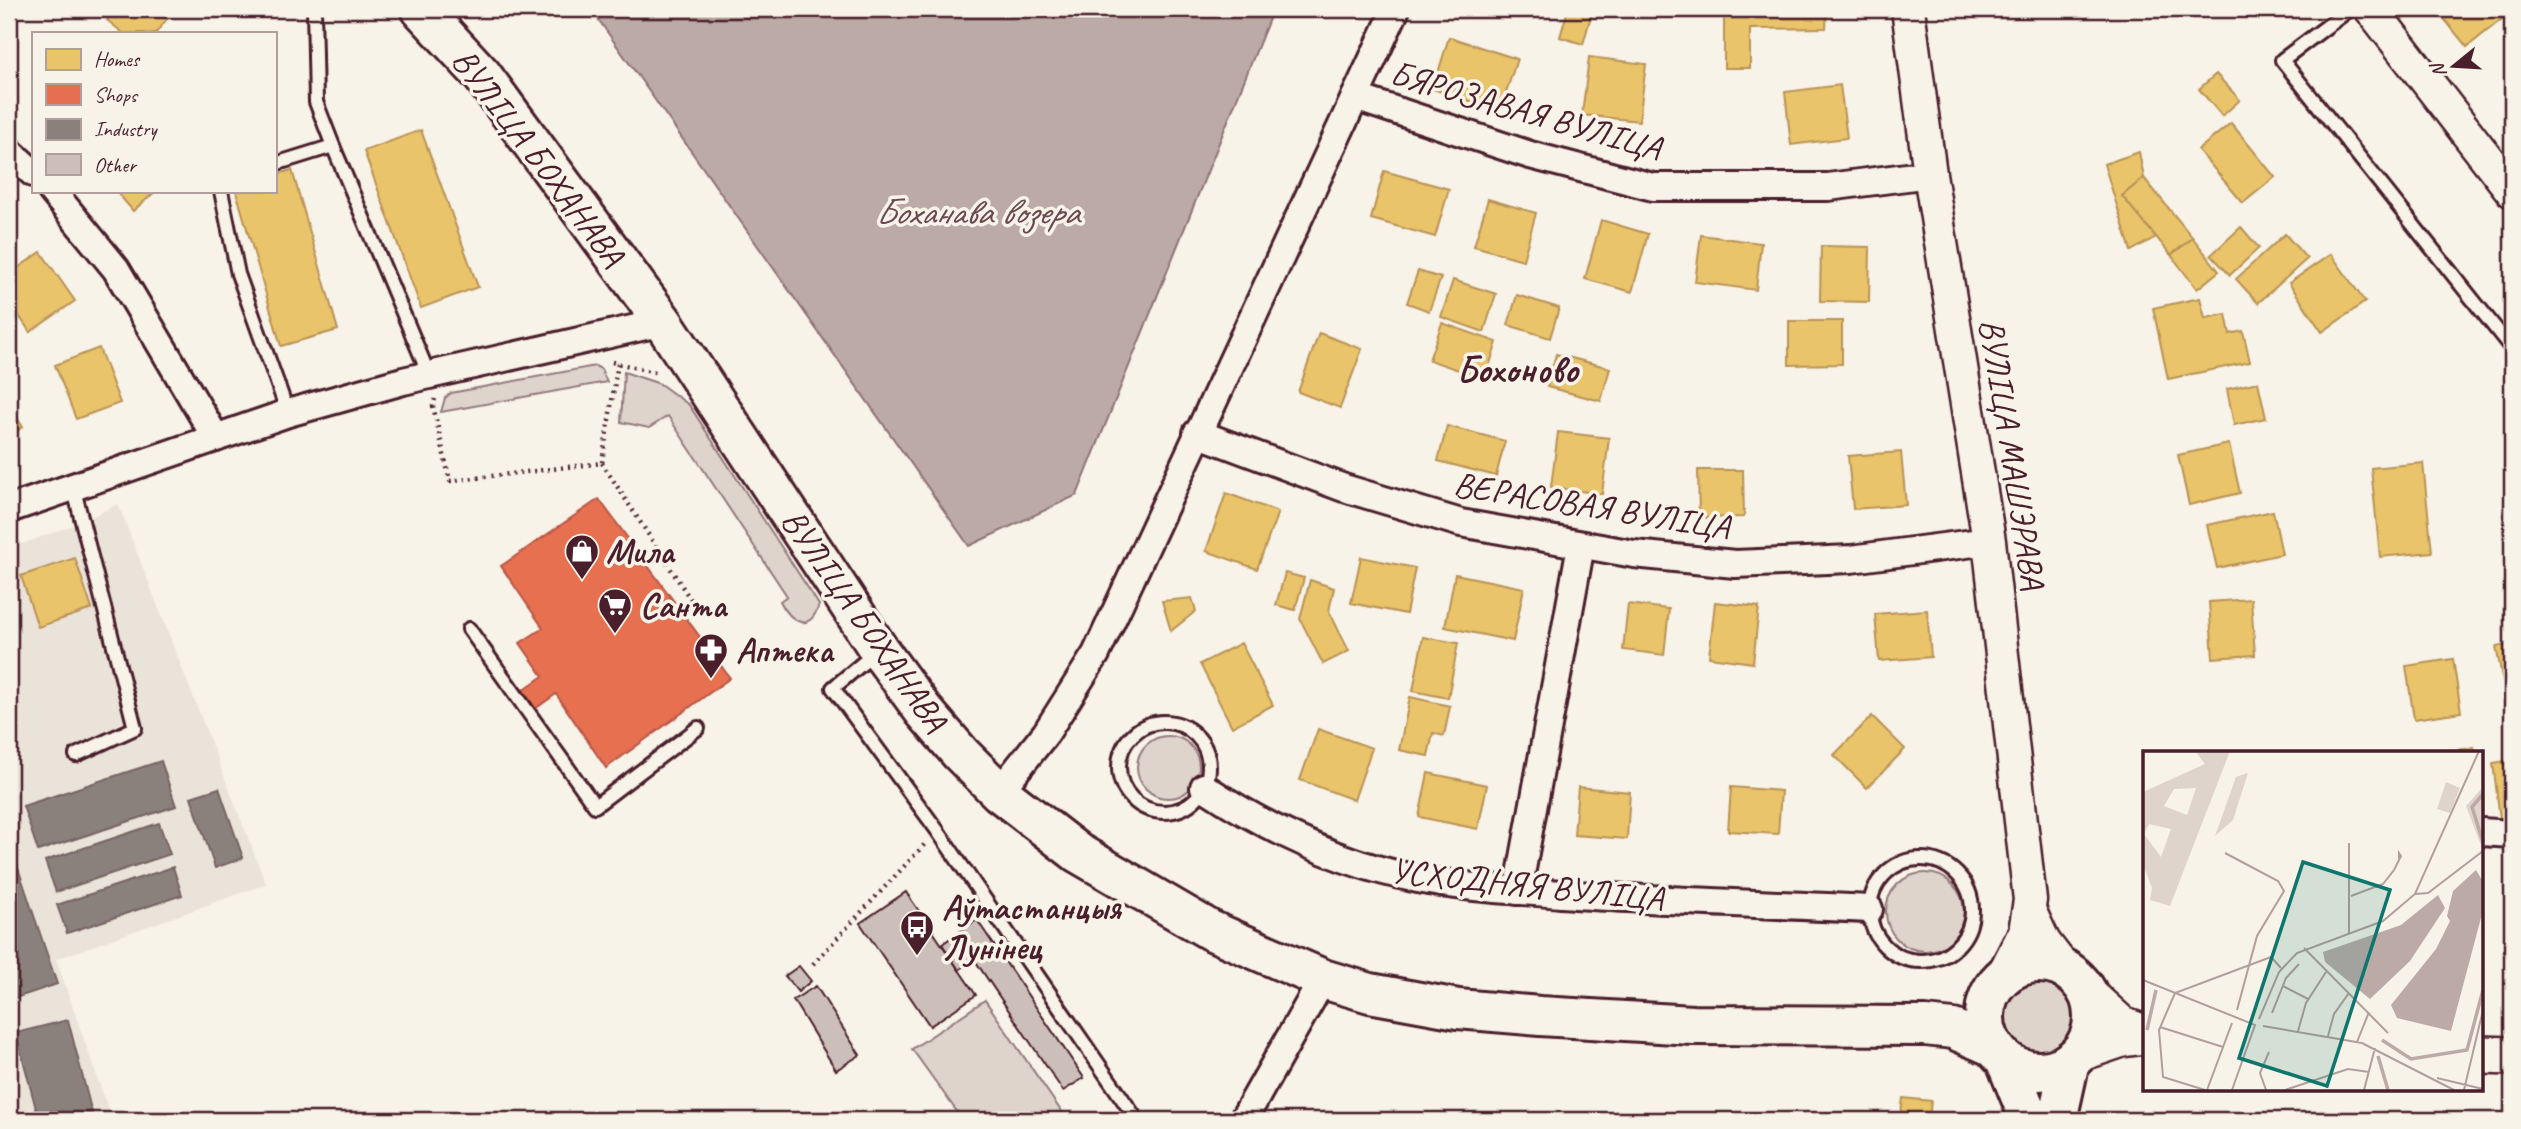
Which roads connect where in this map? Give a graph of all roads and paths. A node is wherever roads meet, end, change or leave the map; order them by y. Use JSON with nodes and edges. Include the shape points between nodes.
{"nodes":[{"id":1,"x":314,"y":9,"type":"edge"},
{"id":2,"x":421,"y":9,"type":"edge"},
{"id":3,"x":1396,"y":9,"type":"edge"},
{"id":4,"x":1908,"y":9,"type":"edge"},
{"id":5,"x":2350,"y":9,"type":"edge"},
{"id":6,"x":2371,"y":9,"type":"edge"},
{"id":7,"x":1355,"y":97,"type":"junction"},
{"id":8,"x":333,"y":146,"type":"junction"},
{"id":9,"x":9,"y":151,"type":"edge"},
{"id":10,"x":276,"y":164,"type":"edge"},
{"id":11,"x":32,"y":172,"type":"edge"},
{"id":12,"x":1930,"y":174,"type":"junction"},
{"id":13,"x":2512,"y":191,"type":"edge"},
{"id":14,"x":53,"y":192,"type":"edge"},
{"id":15,"x":220,"y":192,"type":"edge"},
{"id":16,"x":663,"y":322,"type":"junction"},
{"id":17,"x":2512,"y":349,"type":"edge"},
{"id":18,"x":606,"y":361,"type":"dead end"},
{"id":19,"x":618,"y":363,"type":"junction"},
{"id":20,"x":662,"y":376,"type":"dead end"},
{"id":21,"x":433,"y":382,"type":"junction"},
{"id":22,"x":288,"y":413,"type":"junction"},
{"id":23,"x":1197,"y":433,"type":"junction"},
{"id":24,"x":216,"y":438,"type":"junction"},
{"id":25,"x":601,"y":463,"type":"junction"},
{"id":26,"x":73,"y":486,"type":"junction"},
{"id":27,"x":9,"y":509,"type":"edge"},
{"id":28,"x":1989,"y":541,"type":"junction"},
{"id":29,"x":1581,"y":545,"type":"junction"},
{"id":30,"x":698,"y":611,"type":"dead end"},
{"id":31,"x":468,"y":629,"type":"dead end"},
{"id":32,"x":879,"y":650,"type":"junction"},
{"id":33,"x":698,"y":728,"type":"dead end"},
{"id":34,"x":76,"y":755,"type":"dead end"},
{"id":35,"x":1204,"y":787,"type":"junction"},
{"id":36,"x":999,"y":792,"type":"junction"},
{"id":37,"x":937,"y":830,"type":"junction"},
{"id":38,"x":2482,"y":832,"type":"edge"},
{"id":39,"x":2512,"y":834,"type":"edge"},
{"id":40,"x":1518,"y":891,"type":"junction"},
{"id":41,"x":1869,"y":909,"type":"junction"},
{"id":42,"x":2030,"y":912,"type":"junction"},
{"id":43,"x":813,"y":964,"type":"dead end"},
{"id":44,"x":2064,"y":968,"type":"junction"},
{"id":45,"x":1323,"y":979,"type":"junction"},
{"id":46,"x":1998,"y":981,"type":"junction"},
{"id":47,"x":2090,"y":997,"type":"junction"},
{"id":48,"x":1926,"y":1026,"type":"junction"},
{"id":49,"x":2143,"y":1033,"type":"edge"},
{"id":50,"x":2143,"y":1034,"type":"edge"},
{"id":51,"x":1999,"y":1053,"type":"junction"},
{"id":52,"x":2482,"y":1055,"type":"edge"},
{"id":53,"x":2512,"y":1056,"type":"edge"},
{"id":54,"x":2076,"y":1057,"type":"junction"},
{"id":55,"x":1137,"y":1120,"type":"edge"},
{"id":56,"x":1243,"y":1120,"type":"edge"},
{"id":57,"x":2030,"y":1120,"type":"edge"},
{"id":58,"x":2057,"y":1120,"type":"edge"}],
"edges":[{"from":1,"to":8,"type":"lane","via":[[316,102]]},
{"from":2,"to":16,"type":"main road","name":"ВУЛІЦА БОХАНАВА","via":[[482,75]]},
{"from":3,"to":7,"type":"street"},
{"from":4,"to":12,"type":"street","name":"ВУЛІЦА МАШЭРАВА"},
{"from":5,"to":17,"type":"lane","via":[[2282,60]]},
{"from":6,"to":13,"type":"street"},
{"from":7,"to":12,"type":"street","name":"БЯРОЗАВАЯ ВУЛІЦА","via":[[1530,155],[1653,187],[1828,187]]},
{"from":7,"to":23,"type":"street"},
{"from":8,"to":10,"type":"lane"},
{"from":8,"to":21,"type":"lane"},
{"from":9,"to":11,"type":"street"},
{"from":12,"to":28,"type":"street","name":"ВУЛІЦА МАШЭРАВА"},
{"from":14,"to":24,"type":"street","via":[[116,269]]},
{"from":15,"to":22,"type":"lane","via":[[238,274]]},
{"from":16,"to":21,"type":"street"},
{"from":16,"to":32,"type":"main road","name":"ВУЛІЦА БОХАНАВА"},
{"from":18,"to":19,"type":"path"},
{"from":19,"to":20,"type":"path"},
{"from":19,"to":25,"type":"path"},
{"from":21,"to":22,"type":"street"},
{"from":21,"to":25,"type":"path","via":[[433,406],[450,481]]},
{"from":22,"to":24,"type":"street"},
{"from":23,"to":29,"type":"street","name":"ВЕРАСОВАЯ ВУЛІЦА","via":[[1344,488],[1461,523]]},
{"from":23,"to":36,"type":"street","via":[[1096,654],[1046,733]]},
{"from":24,"to":26,"type":"street"},
{"from":25,"to":30,"type":"path"},
{"from":26,"to":27,"type":"street"},
{"from":26,"to":34,"type":"lane","via":[[135,728]]},
{"from":28,"to":29,"type":"street","name":"ВЕРАСОВАЯ ВУЛІЦА","via":[[1851,559],[1735,564]]},
{"from":28,"to":42,"type":"street","name":"ВУЛІЦА МАШЭРАВА"},
{"from":29,"to":40,"type":"street"},
{"from":31,"to":33,"type":"lane","via":[[595,806]]},
{"from":32,"to":36,"type":"main road","name":"ВУЛІЦА БОХАНАВА","via":[[953,745]]},
{"from":32,"to":37,"type":"lane","via":[[833,688]]},
{"from":35,"to":35,"type":"lane","via":[[1209,772],[1207,755],[1186,728],[1166,722],[1150,724],[1126,741],[1119,774],[1135,802],[1149,810],[1174,811],[1197,798]]},
{"from":35,"to":40,"type":"street","name":"УСХОДНЯЯ ВУЛІЦА","via":[[1250,817],[1353,861],[1418,879]]},
{"from":36,"to":45,"type":"main road","name":"ВУЛІЦА БОХАНАВА","via":[[1078,853],[1143,893],[1210,930]]},
{"from":37,"to":43,"type":"path"},
{"from":37,"to":55,"type":"lane"},
{"from":38,"to":39,"type":"street"},
{"from":40,"to":41,"type":"street","name":"УСХОДНЯЯ ВУЛІЦА"},
{"from":41,"to":41,"type":"lane","via":[[1872,892],[1883,875],[1912,859],[1948,867],[1964,882],[1972,908],[1964,937],[1952,951],[1928,961],[1909,960],[1889,951],[1877,937]]},
{"from":42,"to":44,"type":"street","name":"ВУЛІЦА МАШЭРАВА","via":[[2044,942]]},
{"from":42,"to":46,"type":"street","name":"ВУЛІЦА МАШЭРАВА","via":[[2025,932]]},
{"from":44,"to":46,"type":"main road","via":[[2032,962],[2017,966]]},
{"from":44,"to":47,"type":"main road","via":[[2078,977]]},
{"from":45,"to":48,"type":"main road","via":[[1458,1009],[1526,1015],[1693,1024]]},
{"from":45,"to":56,"type":"street"},
{"from":46,"to":48,"type":"main road"},
{"from":46,"to":51,"type":"main road","via":[[1986,1002],[1984,1019]]},
{"from":47,"to":49,"type":"main road","via":[[2122,1026]]},
{"from":47,"to":54,"type":"main road","via":[[2091,1037]]},
{"from":48,"to":51,"type":"main road","via":[[1953,1029]]},
{"from":50,"to":54,"type":"main road"},
{"from":51,"to":54,"type":"main road","via":[[2030,1070],[2058,1068]]},
{"from":51,"to":57,"type":"main road"},
{"from":52,"to":53,"type":"main road"},
{"from":54,"to":58,"type":"main road"}]}
